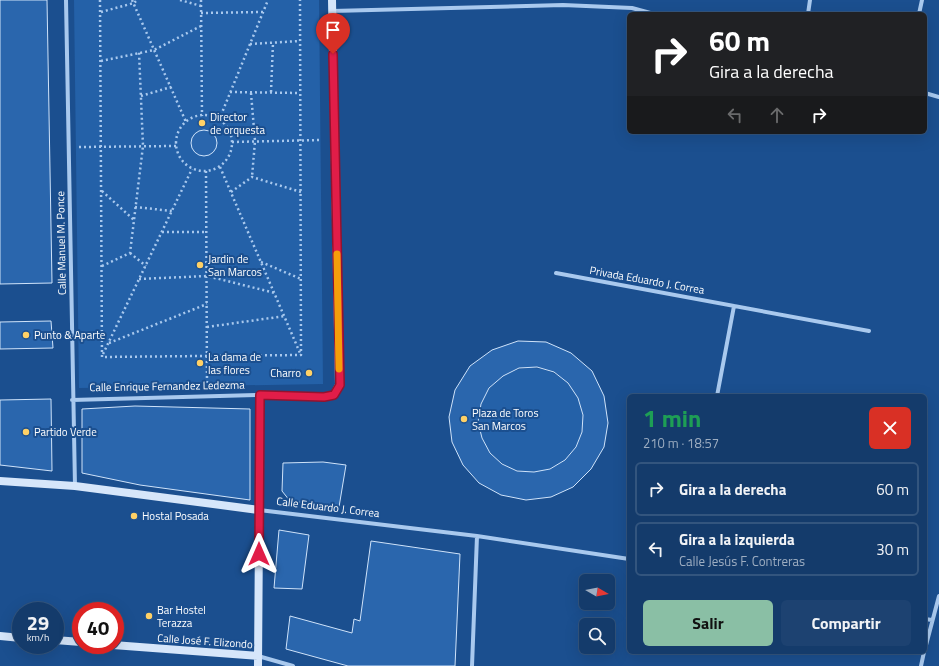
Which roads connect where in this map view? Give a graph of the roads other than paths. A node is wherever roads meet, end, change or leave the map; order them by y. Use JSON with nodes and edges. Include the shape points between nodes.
{"nodes":[{"id":1,"x":66,"y":0,"type":"edge"},
{"id":2,"x":332,"y":0,"type":"edge"},
{"id":3,"x":563,"y":0,"type":"edge"},
{"id":4,"x":810,"y":0,"type":"edge"},
{"id":5,"x":922,"y":0,"type":"edge"},
{"id":6,"x":563,"y":5,"type":"junction"},
{"id":7,"x":332,"y":12,"type":"junction"},
{"id":8,"x":647,"y":12,"type":"edge"},
{"id":9,"x":808,"y":12,"type":"edge"},
{"id":10,"x":919,"y":12,"type":"edge"},
{"id":11,"x":927,"y":94,"type":"edge"},
{"id":12,"x":939,"y":97,"type":"edge"},
{"id":13,"x":556,"y":273,"type":"dead end"},
{"id":14,"x":734,"y":306,"type":"junction"},
{"id":15,"x":869,"y":331,"type":"dead end"},
{"id":16,"x":717,"y":394,"type":"edge"},
{"id":17,"x":260,"y":395,"type":"junction"},
{"id":18,"x":72,"y":400,"type":"junction"},
{"id":19,"x":0,"y":480,"type":"edge"},
{"id":20,"x":75,"y":486,"type":"junction"},
{"id":21,"x":259,"y":510,"type":"junction"},
{"id":22,"x":478,"y":536,"type":"junction"},
{"id":23,"x":627,"y":559,"type":"edge"},
{"id":24,"x":939,"y":596,"type":"edge"},
{"id":25,"x":927,"y":619,"type":"edge"},
{"id":26,"x":932,"y":620,"type":"junction"},
{"id":27,"x":0,"y":636,"type":"edge"},
{"id":28,"x":12,"y":637,"type":"edge"},
{"id":29,"x":927,"y":641,"type":"edge"},
{"id":30,"x":124,"y":646,"type":"edge"},
{"id":31,"x":924,"y":654,"type":"edge"},
{"id":32,"x":258,"y":656,"type":"junction"},
{"id":33,"x":258,"y":666,"type":"edge"},
{"id":34,"x":293,"y":666,"type":"edge"},
{"id":35,"x":472,"y":666,"type":"edge"},
{"id":36,"x":921,"y":666,"type":"edge"}],
"edges":[{"from":1,"to":18,"type":"street","name":"Calle Manuel M. Ponce"},
{"from":2,"to":7,"type":"street"},
{"from":3,"to":6,"type":"street"},
{"from":4,"to":9,"type":"street"},
{"from":5,"to":10,"type":"street"},
{"from":6,"to":7,"type":"street"},
{"from":6,"to":8,"type":"street","via":[[632,8]]},
{"from":7,"to":17,"type":"street","name":"Calle Enrique Fernandez Ledezma","via":[[340,385],[334,395],[324,397]]},
{"from":11,"to":12,"type":"street"},
{"from":13,"to":14,"type":"street","name":"Privada Eduardo J. Correa"},
{"from":14,"to":15,"type":"street","name":"Privada Eduardo J. Correa"},
{"from":14,"to":16,"type":"street"},
{"from":17,"to":18,"type":"street","name":"Calle Enrique Fernandez Ledezma"},
{"from":17,"to":21,"type":"street"},
{"from":18,"to":20,"type":"street","name":"Calle Manuel M. Ponce"},
{"from":19,"to":20,"type":"street","name":"Calle Eduardo J. Correa"},
{"from":20,"to":21,"type":"street","name":"Calle Eduardo J. Correa"},
{"from":21,"to":22,"type":"street","name":"Calle Eduardo J. Correa"},
{"from":21,"to":32,"type":"street"},
{"from":22,"to":23,"type":"street","name":"Calle Eduardo J. Correa"},
{"from":22,"to":35,"type":"street"},
{"from":24,"to":26,"type":"street"},
{"from":25,"to":26,"type":"street"},
{"from":26,"to":29,"type":"street"},
{"from":27,"to":28,"type":"street"},
{"from":30,"to":32,"type":"street","name":"Calle José F. Elizondo"},
{"from":31,"to":36,"type":"street"},
{"from":32,"to":33,"type":"street"},
{"from":32,"to":34,"type":"street","name":"Calle José F. Elizondo"}]}
